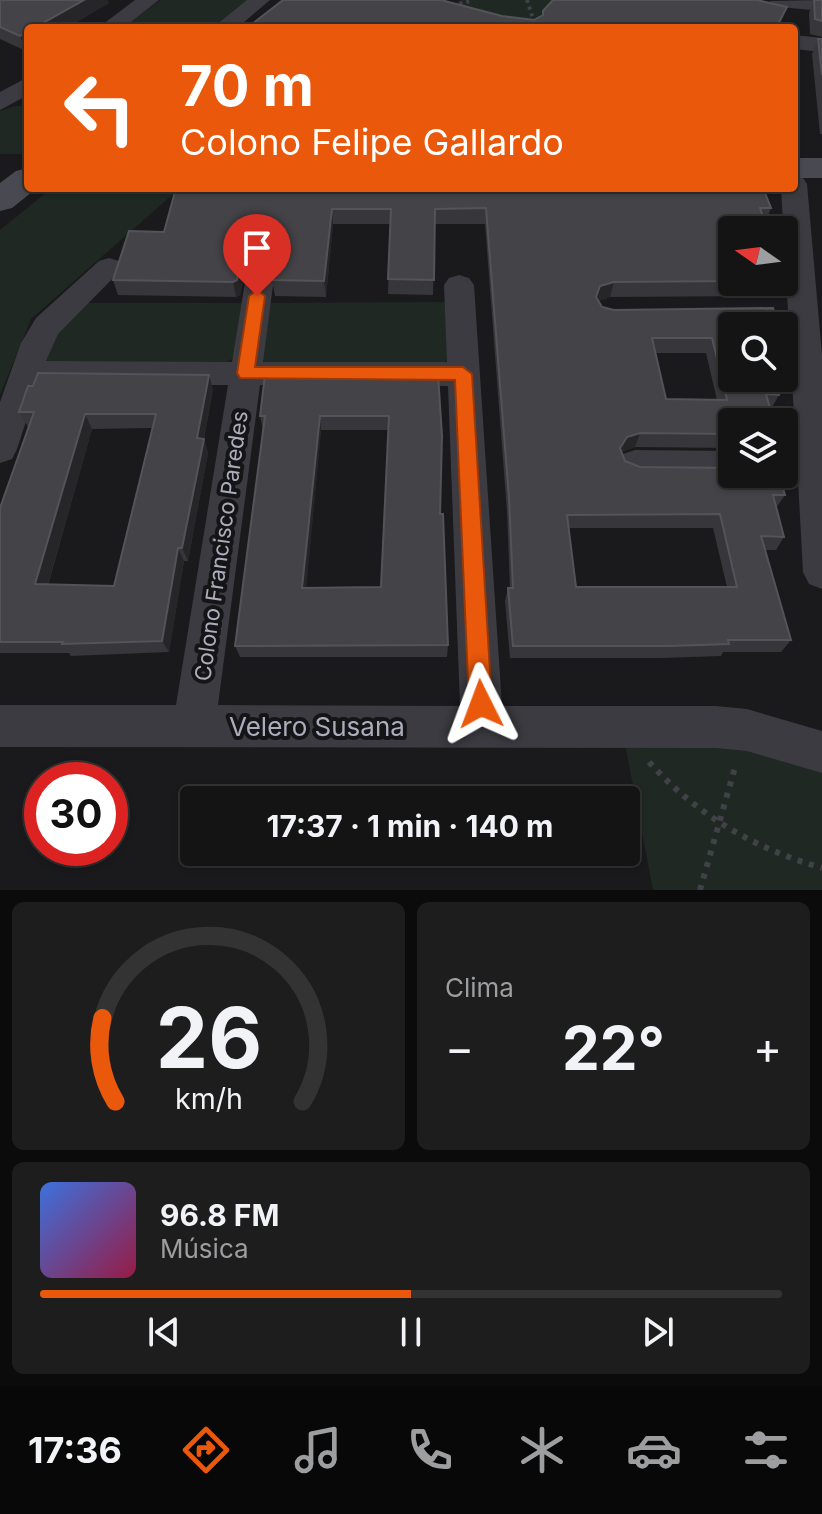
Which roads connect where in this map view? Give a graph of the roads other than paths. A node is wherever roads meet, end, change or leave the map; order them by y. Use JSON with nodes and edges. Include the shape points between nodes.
{"nodes":[{"id":1,"x":260,"y":0,"type":"edge"},
{"id":2,"x":139,"y":2,"type":"edge"},
{"id":3,"x":822,"y":5,"type":"edge"},
{"id":4,"x":754,"y":7,"type":"edge"},
{"id":5,"x":781,"y":10,"type":"edge"},
{"id":6,"x":114,"y":24,"type":"edge"},
{"id":7,"x":228,"y":24,"type":"edge"},
{"id":8,"x":798,"y":42,"type":"edge"},
{"id":9,"x":822,"y":45,"type":"edge"},
{"id":10,"x":0,"y":75,"type":"edge"},
{"id":11,"x":24,"y":84,"type":"edge"},
{"id":12,"x":24,"y":87,"type":"edge"},
{"id":13,"x":0,"y":103,"type":"edge"},
{"id":14,"x":0,"y":168,"type":"edge"},
{"id":15,"x":24,"y":168,"type":"edge"},
{"id":16,"x":798,"y":168,"type":"edge"},
{"id":17,"x":822,"y":168,"type":"edge"},
{"id":18,"x":24,"y":181,"type":"edge"},
{"id":19,"x":795,"y":192,"type":"edge"},
{"id":20,"x":0,"y":200,"type":"edge"},
{"id":21,"x":109,"y":268,"type":"dead end"},
{"id":22,"x":261,"y":270,"type":"dead end"},
{"id":23,"x":459,"y":285,"type":"dead end"},
{"id":24,"x":809,"y":295,"type":"edge"},
{"id":25,"x":768,"y":310,"type":"edge"},
{"id":26,"x":26,"y":373,"type":"junction"},
{"id":27,"x":246,"y":373,"type":"junction"},
{"id":28,"x":463,"y":374,"type":"junction"},
{"id":29,"x":0,"y":449,"type":"edge"},
{"id":30,"x":808,"y":450,"type":"edge"},
{"id":31,"x":635,"y":464,"type":"edge"},
{"id":32,"x":718,"y":465,"type":"edge"},
{"id":33,"x":821,"y":535,"type":"edge"},
{"id":34,"x":822,"y":572,"type":"edge"},
{"id":35,"x":0,"y":726,"type":"edge"},
{"id":36,"x":194,"y":726,"type":"junction"},
{"id":37,"x":482,"y":726,"type":"junction"},
{"id":38,"x":822,"y":752,"type":"edge"}],
"edges":[{"from":1,"to":7,"type":"street"},
{"from":2,"to":6,"type":"street"},
{"from":3,"to":5,"type":"street"},
{"from":4,"to":5,"type":"street"},
{"from":8,"to":9,"type":"street"},
{"from":10,"to":11,"type":"street"},
{"from":12,"to":13,"type":"street"},
{"from":14,"to":15,"type":"street"},
{"from":16,"to":17,"type":"street"},
{"from":18,"to":20,"type":"street"},
{"from":19,"to":24,"type":"street"},
{"from":21,"to":26,"type":"street","via":[[47,326]]},
{"from":22,"to":27,"type":"street","name":"Colono Francisco Paredes"},
{"from":23,"to":28,"type":"street"},
{"from":24,"to":25,"type":"street"},
{"from":24,"to":30,"type":"street"},
{"from":26,"to":27,"type":"street"},
{"from":26,"to":29,"type":"street"},
{"from":27,"to":28,"type":"street"},
{"from":27,"to":36,"type":"street","name":"Colono Francisco Paredes"},
{"from":28,"to":37,"type":"street"},
{"from":30,"to":33,"type":"street"},
{"from":31,"to":32,"type":"street"},
{"from":33,"to":34,"type":"street"},
{"from":35,"to":36,"type":"street","name":"Velero Susana"},
{"from":36,"to":37,"type":"street","name":"Velero Susana"},
{"from":37,"to":38,"type":"street","name":"Velero Susana","via":[[747,730]]}]}
